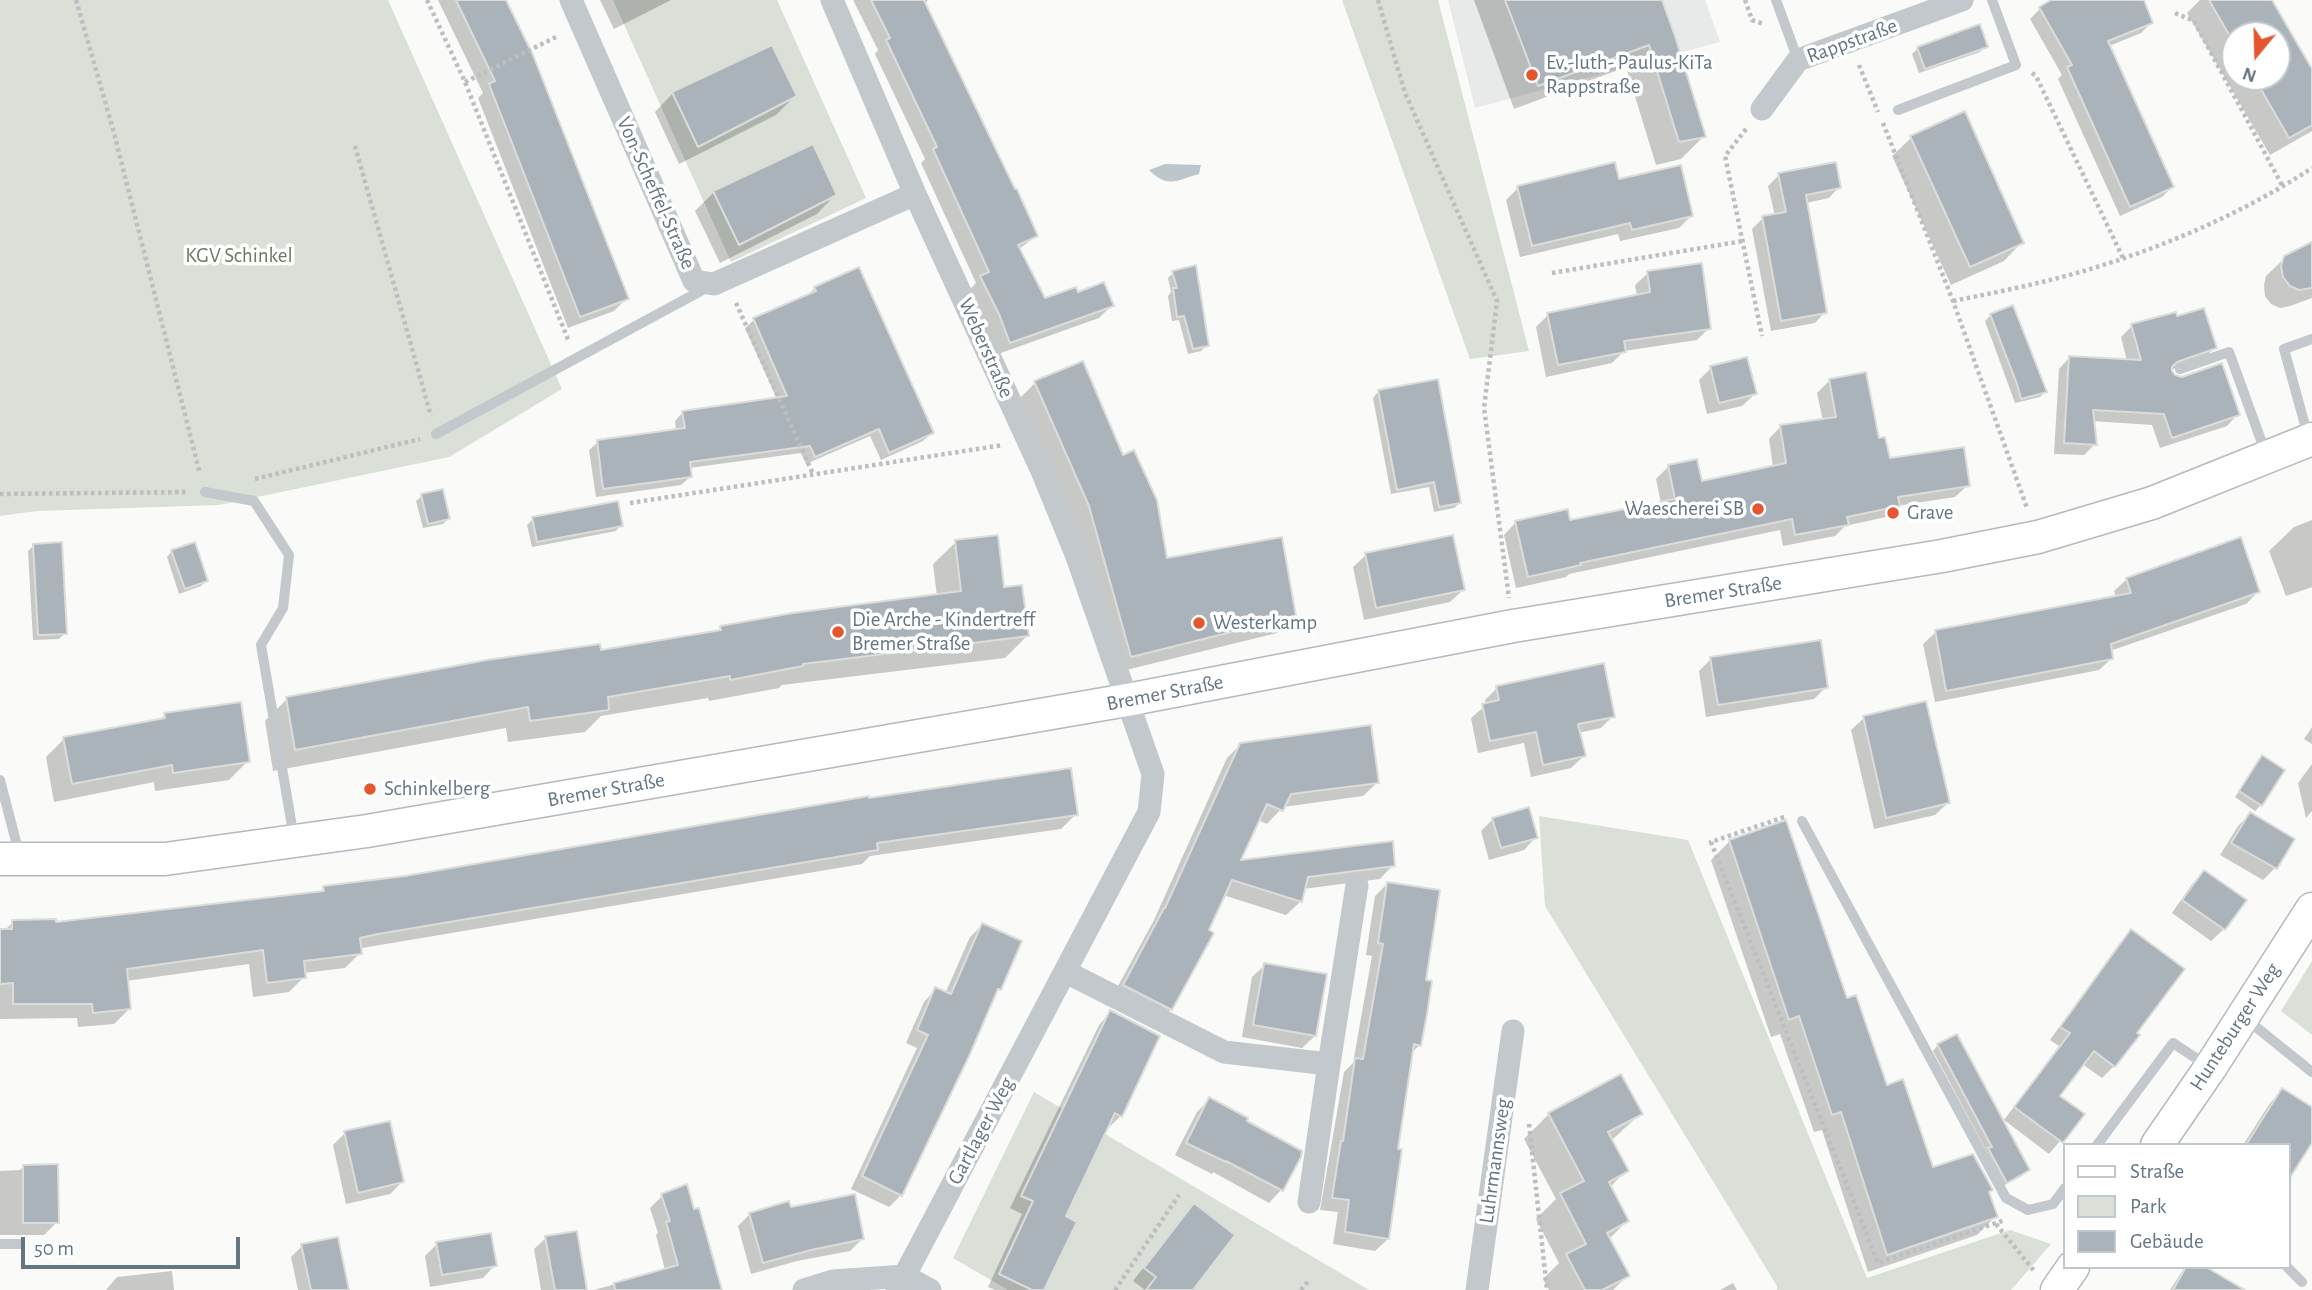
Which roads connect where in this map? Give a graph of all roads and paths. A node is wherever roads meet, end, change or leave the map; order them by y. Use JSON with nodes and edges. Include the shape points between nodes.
{"nodes":[{"id":1,"x":76,"y":0,"type":"edge"},
{"id":2,"x":427,"y":0,"type":"edge"},
{"id":3,"x":571,"y":0,"type":"edge"},
{"id":4,"x":832,"y":0,"type":"edge"},
{"id":5,"x":1378,"y":0,"type":"edge"},
{"id":6,"x":1776,"y":0,"type":"edge"},
{"id":7,"x":1962,"y":0,"type":"edge"},
{"id":8,"x":1992,"y":0,"type":"edge"},
{"id":9,"x":2175,"y":13,"type":"dead end"},
{"id":10,"x":582,"y":24,"type":"junction"},
{"id":11,"x":1850,"y":41,"type":"junction"},
{"id":12,"x":1798,"y":60,"type":"junction"},
{"id":13,"x":2016,"y":65,"type":"junction"},
{"id":14,"x":465,"y":82,"type":"junction"},
{"id":15,"x":1762,"y":109,"type":"joint"},
{"id":16,"x":1899,"y":110,"type":"dead end"},
{"id":17,"x":355,"y":146,"type":"dead end"},
{"id":18,"x":2312,"y":168,"type":"edge"},
{"id":19,"x":2283,"y":187,"type":"junction"},
{"id":20,"x":915,"y":194,"type":"junction"},
{"id":21,"x":1743,"y":241,"type":"junction"},
{"id":22,"x":2123,"y":258,"type":"junction"},
{"id":23,"x":1552,"y":273,"type":"dead end"},
{"id":24,"x":719,"y":281,"type":"junction"},
{"id":25,"x":1953,"y":301,"type":"junction"},
{"id":26,"x":1762,"y":336,"type":"dead end"},
{"id":27,"x":2312,"y":339,"type":"edge"},
{"id":28,"x":575,"y":359,"type":"junction"},
{"id":29,"x":2180,"y":369,"type":"dead end"},
{"id":30,"x":436,"y":434,"type":"junction"},
{"id":31,"x":2311,"y":440,"type":"edge"},
{"id":32,"x":1028,"y":441,"type":"junction"},
{"id":33,"x":2267,"y":457,"type":"junction"},
{"id":34,"x":813,"y":474,"type":"junction"},
{"id":35,"x":205,"y":492,"type":"junction"},
{"id":36,"x":0,"y":494,"type":"edge"},
{"id":37,"x":630,"y":503,"type":"dead end"},
{"id":38,"x":2038,"y":537,"type":"junction"},
{"id":39,"x":1513,"y":626,"type":"junction"},
{"id":40,"x":1127,"y":700,"type":"junction"},
{"id":41,"x":0,"y":780,"type":"edge"},
{"id":42,"x":1802,"y":821,"type":"joint"},
{"id":43,"x":294,"y":841,"type":"junction"},
{"id":44,"x":10,"y":859,"type":"edge"},
{"id":45,"x":1357,"y":885,"type":"dead end"},
{"id":46,"x":2312,"y":909,"type":"edge"},
{"id":47,"x":1066,"y":972,"type":"junction"},
{"id":48,"x":2243,"y":1017,"type":"junction"},
{"id":49,"x":1513,"y":1031,"type":"dead end"},
{"id":50,"x":1329,"y":1063,"type":"junction"},
{"id":51,"x":2210,"y":1068,"type":"junction"},
{"id":52,"x":2312,"y":1072,"type":"edge"},
{"id":53,"x":1528,"y":1115,"type":"dead end"},
{"id":54,"x":2099,"y":1143,"type":"edge"},
{"id":55,"x":2160,"y":1143,"type":"edge"},
{"id":56,"x":2064,"y":1189,"type":"edge"},
{"id":57,"x":1179,"y":1195,"type":"dead end"},
{"id":58,"x":1309,"y":1202,"type":"dead end"},
{"id":59,"x":2028,"y":1210,"type":"junction"},
{"id":60,"x":1996,"y":1224,"type":"junction"},
{"id":61,"x":0,"y":1244,"type":"edge"},
{"id":62,"x":20,"y":1244,"type":"dead end"},
{"id":63,"x":2070,"y":1269,"type":"edge"},
{"id":64,"x":2289,"y":1269,"type":"edge"},
{"id":65,"x":1309,"y":1280,"type":"dead end"},
{"id":66,"x":2302,"y":1282,"type":"dead end"},
{"id":67,"x":901,"y":1283,"type":"edge"},
{"id":68,"x":2050,"y":1285,"type":"edge"},
{"id":69,"x":804,"y":1290,"type":"edge"},
{"id":70,"x":930,"y":1290,"type":"edge"},
{"id":71,"x":1115,"y":1290,"type":"edge"},
{"id":72,"x":1301,"y":1290,"type":"edge"},
{"id":73,"x":1477,"y":1290,"type":"edge"},
{"id":74,"x":1547,"y":1290,"type":"edge"}],
"edges":[{"from":1,"to":35,"type":"path"},
{"from":2,"to":14,"type":"path"},
{"from":3,"to":10,"type":"street","name":"Von-Scheffel-Straße"},
{"from":4,"to":20,"type":"street","name":"Weberstraße"},
{"from":5,"to":39,"type":"path","via":[[1405,93],[1497,301],[1484,408]]},
{"from":6,"to":12,"type":"lane"},
{"from":7,"to":11,"type":"street","name":"Rappstraße"},
{"from":8,"to":13,"type":"lane"},
{"from":9,"to":19,"type":"path","via":[[2194,21]]},
{"from":10,"to":14,"type":"path"},
{"from":10,"to":24,"type":"street","name":"Von-Scheffel-Straße","via":[[694,281]]},
{"from":11,"to":12,"type":"street","name":"Rappstraße"},
{"from":11,"to":25,"type":"path"},
{"from":12,"to":15,"type":"street","name":"Rappstraße"},
{"from":13,"to":16,"type":"lane"},
{"from":13,"to":22,"type":"path","via":[[2036,76]]},
{"from":14,"to":28,"type":"path"},
{"from":15,"to":21,"type":"path","via":[[1725,156]]},
{"from":17,"to":30,"type":"path"},
{"from":18,"to":19,"type":"path"},
{"from":19,"to":22,"type":"path","via":[[2206,225]]},
{"from":20,"to":24,"type":"street","name":"Von-Scheffel-Straße"},
{"from":20,"to":32,"type":"street","name":"Weberstraße"},
{"from":21,"to":23,"type":"path"},
{"from":21,"to":26,"type":"path"},
{"from":22,"to":25,"type":"path","via":[[2043,282]]},
{"from":24,"to":28,"type":"lane"},
{"from":24,"to":34,"type":"path"},
{"from":25,"to":38,"type":"path"},
{"from":27,"to":31,"type":"lane","via":[[2284,349]]},
{"from":28,"to":30,"type":"lane"},
{"from":29,"to":33,"type":"lane","via":[[2229,352]]},
{"from":30,"to":35,"type":"path"},
{"from":31,"to":33,"type":"main road","name":"Bremer Straße"},
{"from":32,"to":34,"type":"path"},
{"from":32,"to":40,"type":"street","name":"Weberstraße","via":[[1076,554]]},
{"from":33,"to":38,"type":"main road","name":"Bremer Straße","via":[[2152,503]]},
{"from":34,"to":37,"type":"path"},
{"from":35,"to":36,"type":"path"},
{"from":35,"to":43,"type":"lane","via":[[254,501],[289,555],[283,608],[261,645]]},
{"from":38,"to":39,"type":"main road","name":"Bremer Straße"},
{"from":39,"to":40,"type":"main road","name":"Bremer Straße"},
{"from":40,"to":43,"type":"main road","name":"Bremer Straße"},
{"from":40,"to":47,"type":"street","name":"Gartlager Weg","via":[[1153,774],[1149,812]]},
{"from":41,"to":44,"type":"lane"},
{"from":42,"to":59,"type":"lane","via":[[2006,1198]]},
{"from":42,"to":60,"type":"path","via":[[1795,813],[1711,842],[1878,1263]]},
{"from":43,"to":44,"type":"main road","name":"Bremer Straße","via":[[165,859]]},
{"from":45,"to":50,"type":"street"},
{"from":46,"to":48,"type":"main road","name":"Hunteburger Weg"},
{"from":47,"to":50,"type":"street","via":[[1224,1052]]},
{"from":47,"to":67,"type":"street","name":"Gartlager Weg"},
{"from":48,"to":51,"type":"main road","name":"Hunteburger Weg"},
{"from":48,"to":52,"type":"lane"},
{"from":49,"to":73,"type":"street","name":"Luhrmannsweg"},
{"from":50,"to":58,"type":"street"},
{"from":51,"to":54,"type":"lane","via":[[2174,1043]]},
{"from":51,"to":55,"type":"main road","name":"Hunteburger Weg"},
{"from":53,"to":74,"type":"path"},
{"from":56,"to":59,"type":"lane","via":[[2053,1203]]},
{"from":57,"to":71,"type":"path"},
{"from":59,"to":60,"type":"path"},
{"from":60,"to":68,"type":"path"},
{"from":61,"to":62,"type":"lane"},
{"from":63,"to":68,"type":"main road"},
{"from":64,"to":66,"type":"lane"},
{"from":65,"to":72,"type":"path"},
{"from":67,"to":69,"type":"street","via":[[833,1281]]},
{"from":67,"to":70,"type":"street"}]}
